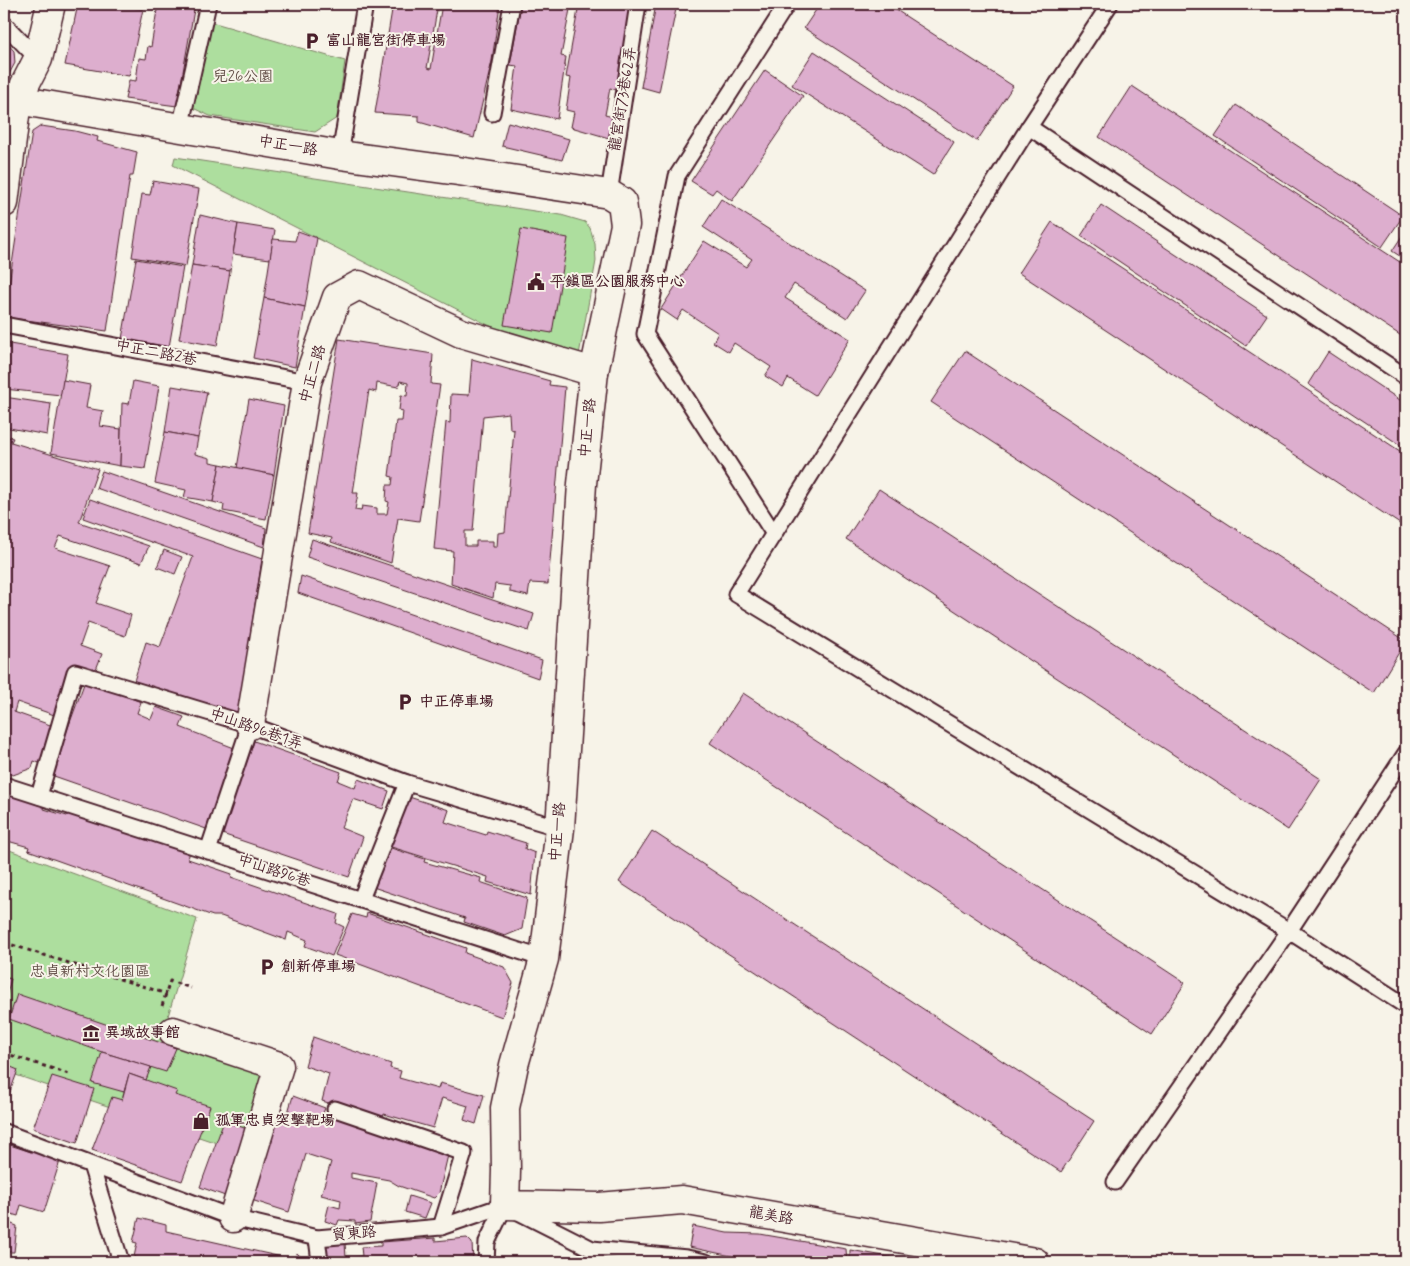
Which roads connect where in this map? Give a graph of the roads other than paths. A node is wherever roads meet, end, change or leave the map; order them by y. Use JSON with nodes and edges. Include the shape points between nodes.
{"nodes":[{"id":1,"x":51,"y":4,"type":"edge"},
{"id":2,"x":208,"y":4,"type":"edge"},
{"id":3,"x":365,"y":4,"type":"edge"},
{"id":4,"x":512,"y":4,"type":"edge"},
{"id":5,"x":638,"y":4,"type":"edge"},
{"id":6,"x":787,"y":4,"type":"edge"},
{"id":7,"x":1110,"y":4,"type":"edge"},
{"id":8,"x":4,"y":24,"type":"edge"},
{"id":9,"x":38,"y":59,"type":"junction"},
{"id":10,"x":11,"y":101,"type":"edge"},
{"id":11,"x":492,"y":113,"type":"dead end"},
{"id":12,"x":1029,"y":127,"type":"junction"},
{"id":13,"x":180,"y":128,"type":"junction"},
{"id":14,"x":340,"y":155,"type":"junction"},
{"id":15,"x":608,"y":194,"type":"junction"},
{"id":16,"x":4,"y":203,"type":"edge"},
{"id":17,"x":4,"y":325,"type":"edge"},
{"id":18,"x":594,"y":372,"type":"junction"},
{"id":19,"x":1406,"y":377,"type":"edge"},
{"id":20,"x":307,"y":382,"type":"junction"},
{"id":21,"x":774,"y":534,"type":"junction"},
{"id":22,"x":250,"y":726,"type":"junction"},
{"id":23,"x":1406,"y":753,"type":"edge"},
{"id":24,"x":407,"y":783,"type":"junction"},
{"id":25,"x":4,"y":785,"type":"edge"},
{"id":26,"x":38,"y":796,"type":"junction"},
{"id":27,"x":560,"y":828,"type":"junction"},
{"id":28,"x":208,"y":851,"type":"junction"},
{"id":29,"x":362,"y":899,"type":"junction"},
{"id":30,"x":1289,"y":931,"type":"junction"},
{"id":31,"x":544,"y":959,"type":"junction"},
{"id":32,"x":1406,"y":1006,"type":"edge"},
{"id":33,"x":173,"y":1031,"type":"dead end"},
{"id":34,"x":334,"y":1109,"type":"dead end"},
{"id":35,"x":4,"y":1132,"type":"edge"},
{"id":36,"x":91,"y":1165,"type":"junction"},
{"id":37,"x":1115,"y":1182,"type":"dead end"},
{"id":38,"x":505,"y":1205,"type":"junction"},
{"id":39,"x":233,"y":1218,"type":"junction"},
{"id":40,"x":441,"y":1227,"type":"junction"},
{"id":41,"x":317,"y":1238,"type":"junction"},
{"id":42,"x":593,"y":1255,"type":"edge"},
{"id":43,"x":688,"y":1260,"type":"edge"},
{"id":44,"x":121,"y":1262,"type":"edge"},
{"id":45,"x":320,"y":1262,"type":"edge"},
{"id":46,"x":486,"y":1262,"type":"edge"},
{"id":47,"x":706,"y":1262,"type":"edge"},
{"id":48,"x":1035,"y":1262,"type":"edge"}],
"edges":[{"from":1,"to":9,"type":"street"},
{"from":2,"to":13,"type":"lane"},
{"from":3,"to":14,"type":"lane"},
{"from":4,"to":11,"type":"lane"},
{"from":5,"to":15,"type":"lane","name":"龍宮街73巷62弄"},
{"from":6,"to":21,"type":"lane","via":[[677,176],[645,334]]},
{"from":7,"to":12,"type":"lane"},
{"from":8,"to":9,"type":"lane"},
{"from":9,"to":10,"type":"street"},
{"from":10,"to":13,"type":"street","name":"中正一路"},
{"from":10,"to":16,"type":"street"},
{"from":12,"to":19,"type":"lane"},
{"from":12,"to":21,"type":"lane"},
{"from":13,"to":14,"type":"street","name":"中正一路"},
{"from":14,"to":15,"type":"street","name":"中正一路"},
{"from":15,"to":18,"type":"street","name":"中正一路","via":[[622,202],[625,225]]},
{"from":17,"to":20,"type":"lane","name":"中正二路2巷"},
{"from":18,"to":20,"type":"street","name":"中正二路","via":[[461,333],[358,285],[337,297]]},
{"from":18,"to":27,"type":"street","name":"中正一路","via":[[581,494]]},
{"from":20,"to":22,"type":"street","name":"中正二路"},
{"from":21,"to":30,"type":"lane","via":[[736,594]]},
{"from":22,"to":24,"type":"lane","name":"中山路96巷1弄"},
{"from":22,"to":26,"type":"lane","name":"中山路96巷1弄","via":[[75,672]]},
{"from":22,"to":28,"type":"lane"},
{"from":23,"to":30,"type":"lane"},
{"from":24,"to":27,"type":"lane","name":"中山路96巷1弄"},
{"from":24,"to":29,"type":"lane"},
{"from":25,"to":26,"type":"lane","name":"中山路96巷"},
{"from":26,"to":28,"type":"lane","name":"中山路96巷"},
{"from":27,"to":31,"type":"street","name":"中正一路"},
{"from":28,"to":29,"type":"lane","name":"中山路96巷"},
{"from":29,"to":31,"type":"lane","name":"中山路96巷"},
{"from":30,"to":32,"type":"lane"},
{"from":30,"to":37,"type":"lane"},
{"from":31,"to":38,"type":"street","name":"中正一路","via":[[505,1108]]},
{"from":33,"to":39,"type":"street","via":[[279,1066]]},
{"from":34,"to":40,"type":"lane","via":[[464,1153]]},
{"from":35,"to":36,"type":"lane","name":"貿東路"},
{"from":36,"to":39,"type":"lane","name":"貿東路"},
{"from":36,"to":44,"type":"lane"},
{"from":38,"to":40,"type":"lane","name":"貿東路"},
{"from":38,"to":42,"type":"lane"},
{"from":38,"to":46,"type":"lane","name":"中正一路","via":[[487,1242]]},
{"from":38,"to":48,"type":"street","name":"龍美路","via":[[599,1207],[682,1200]]},
{"from":39,"to":41,"type":"lane","name":"貿東路"},
{"from":40,"to":41,"type":"lane","name":"貿東路"},
{"from":41,"to":45,"type":"lane"},
{"from":42,"to":43,"type":"lane"},
{"from":43,"to":47,"type":"lane"}]}
